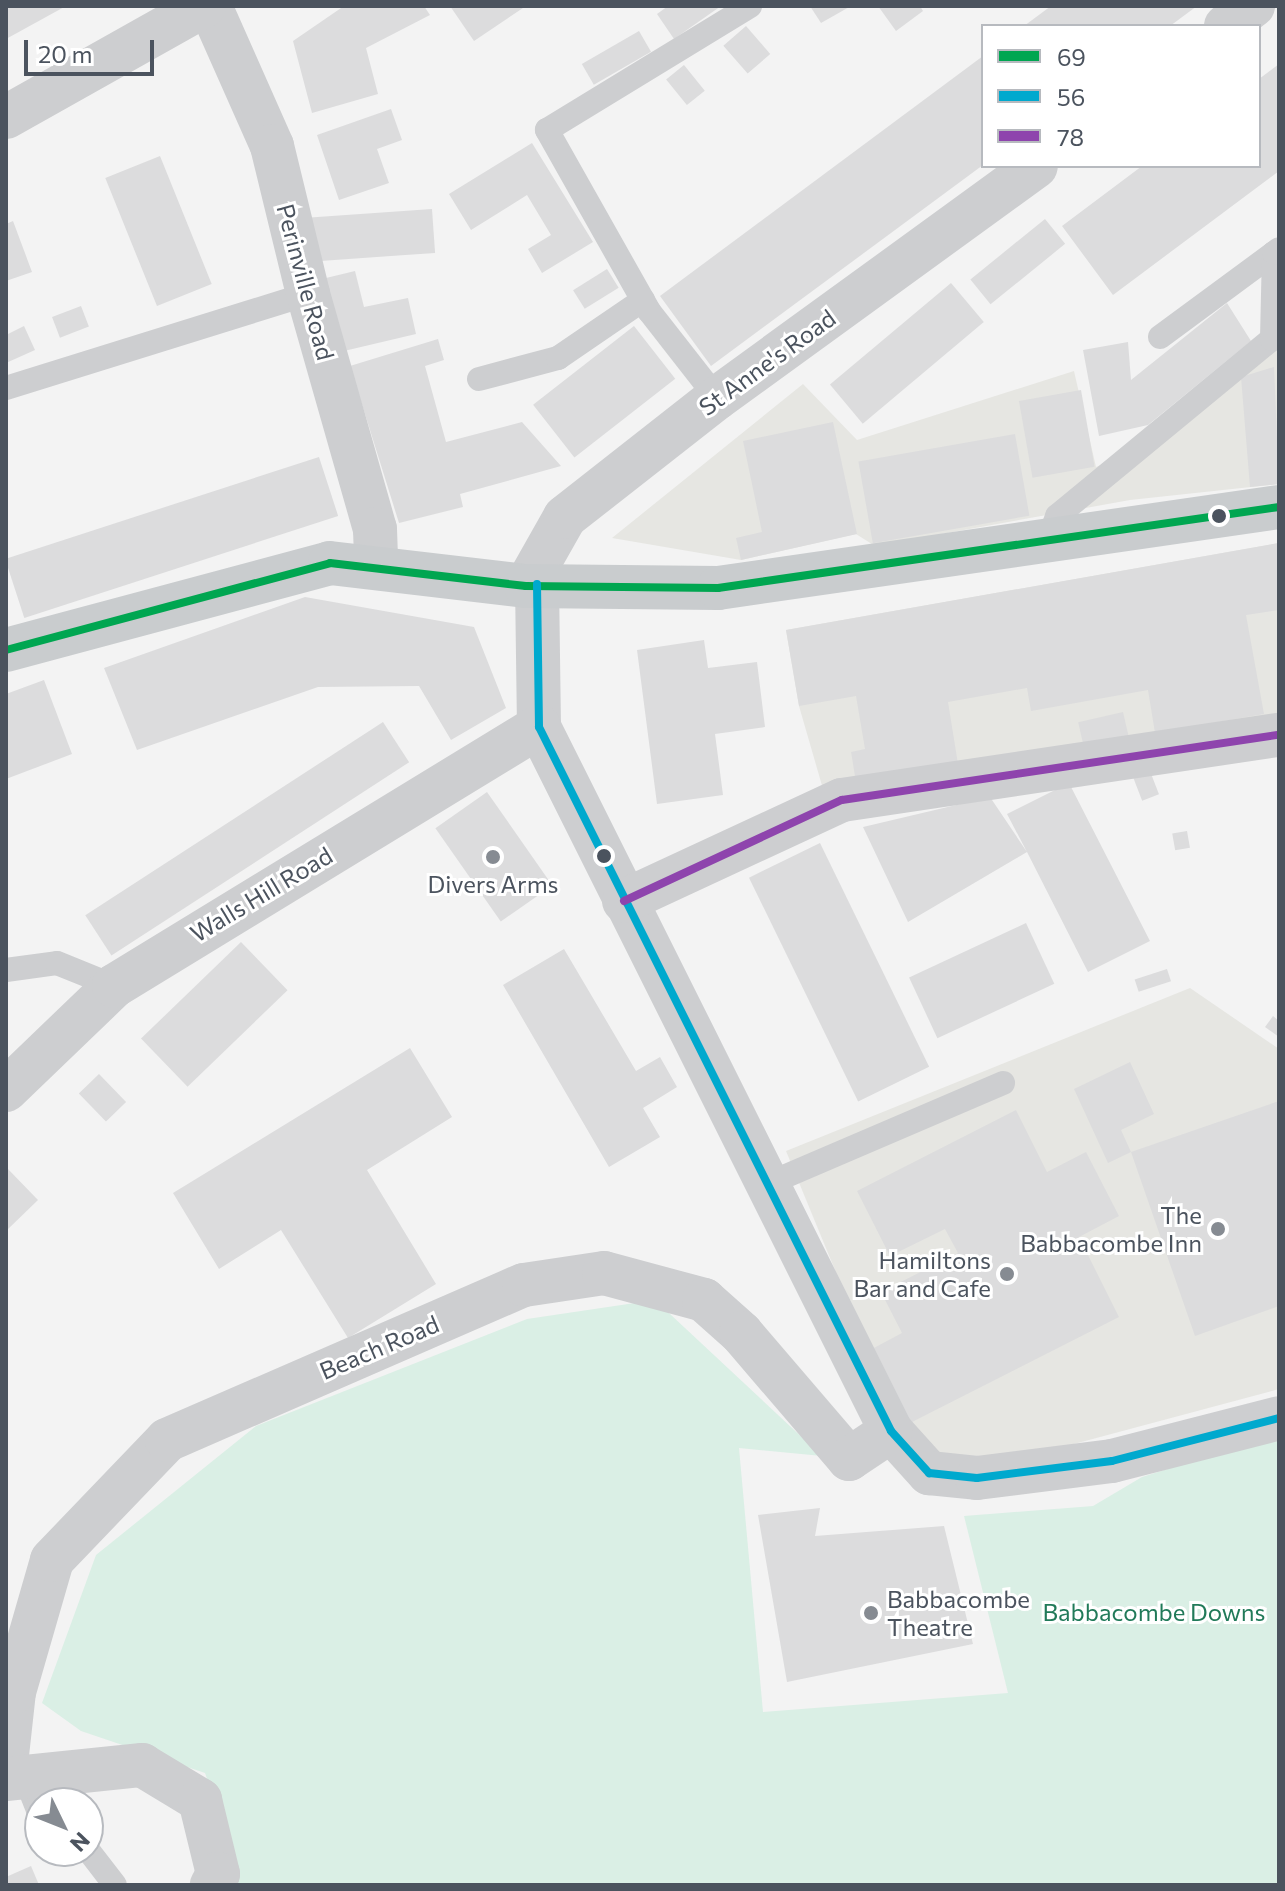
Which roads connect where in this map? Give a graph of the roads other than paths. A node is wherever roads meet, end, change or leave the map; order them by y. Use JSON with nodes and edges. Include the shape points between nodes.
{"nodes":[{"id":1,"x":204,"y":6,"type":"edge"},
{"id":2,"x":210,"y":6,"type":"edge"},
{"id":3,"x":750,"y":6,"type":"edge"},
{"id":4,"x":1253,"y":6,"type":"edge"},
{"id":5,"x":1229,"y":24,"type":"edge"},
{"id":6,"x":6,"y":117,"type":"edge"},
{"id":7,"x":1033,"y":168,"type":"edge"},
{"id":8,"x":1276,"y":251,"type":"edge"},
{"id":9,"x":308,"y":294,"type":"junction"},
{"id":10,"x":643,"y":300,"type":"junction"},
{"id":11,"x":1160,"y":337,"type":"dead end"},
{"id":12,"x":479,"y":379,"type":"dead end"},
{"id":13,"x":6,"y":388,"type":"edge"},
{"id":14,"x":717,"y":398,"type":"junction"},
{"id":15,"x":1279,"y":507,"type":"edge"},
{"id":16,"x":1048,"y":540,"type":"junction"},
{"id":17,"x":376,"y":565,"type":"junction"},
{"id":18,"x":532,"y":585,"type":"junction"},
{"id":19,"x":6,"y":650,"type":"edge"},
{"id":20,"x":539,"y":727,"type":"junction"},
{"id":21,"x":1279,"y":735,"type":"edge"},
{"id":22,"x":624,"y":901,"type":"junction"},
{"id":23,"x":6,"y":970,"type":"edge"},
{"id":24,"x":114,"y":986,"type":"junction"},
{"id":25,"x":1003,"y":1083,"type":"dead end"},
{"id":26,"x":6,"y":1090,"type":"edge"},
{"id":27,"x":765,"y":1185,"type":"junction"},
{"id":28,"x":1279,"y":1418,"type":"edge"},
{"id":29,"x":891,"y":1431,"type":"junction"},
{"id":30,"x":19,"y":1784,"type":"edge"},
{"id":31,"x":101,"y":1867,"type":"edge"},
{"id":32,"x":115,"y":1885,"type":"edge"},
{"id":33,"x":212,"y":1885,"type":"edge"}],
"edges":[{"from":1,"to":6,"type":"street"},
{"from":2,"to":9,"type":"street","name":"Perinville Road","via":[[272,146]]},
{"from":3,"to":10,"type":"lane","via":[[547,130]]},
{"from":4,"to":5,"type":"street"},
{"from":7,"to":14,"type":"street","name":"St Anne's Road"},
{"from":8,"to":11,"type":"lane"},
{"from":8,"to":16,"type":"lane","via":[[1272,339],[1057,516]]},
{"from":9,"to":13,"type":"lane"},
{"from":9,"to":17,"type":"street","name":"Perinville Road","via":[[375,529]]},
{"from":10,"to":12,"type":"lane","via":[[558,358]]},
{"from":10,"to":14,"type":"lane"},
{"from":14,"to":18,"type":"street","name":"St Anne's Road","via":[[565,517]]},
{"from":15,"to":16,"type":"main road"},
{"from":16,"to":18,"type":"main road","via":[[718,588],[621,591]]},
{"from":17,"to":18,"type":"main road"},
{"from":17,"to":19,"type":"main road","via":[[330,563]]},
{"from":18,"to":20,"type":"street"},
{"from":20,"to":22,"type":"street"},
{"from":20,"to":24,"type":"street","name":"Walls Hill Road"},
{"from":21,"to":22,"type":"street","via":[[842,800]]},
{"from":22,"to":27,"type":"street"},
{"from":23,"to":24,"type":"lane","via":[[57,963]]},
{"from":24,"to":26,"type":"street","name":"Walls Hill Road"},
{"from":25,"to":27,"type":"lane"},
{"from":27,"to":29,"type":"street"},
{"from":28,"to":29,"type":"street","via":[[1112,1461],[977,1478],[929,1473]]},
{"from":29,"to":30,"type":"street","name":"Beach Road","via":[[849,1459],[741,1333],[704,1300],[604,1273],[524,1285],[167,1440],[52,1560],[14,1692]]},
{"from":30,"to":33,"type":"street","name":"Beach Road","via":[[142,1765],[200,1800],[218,1874]]},
{"from":31,"to":32,"type":"lane"}]}
